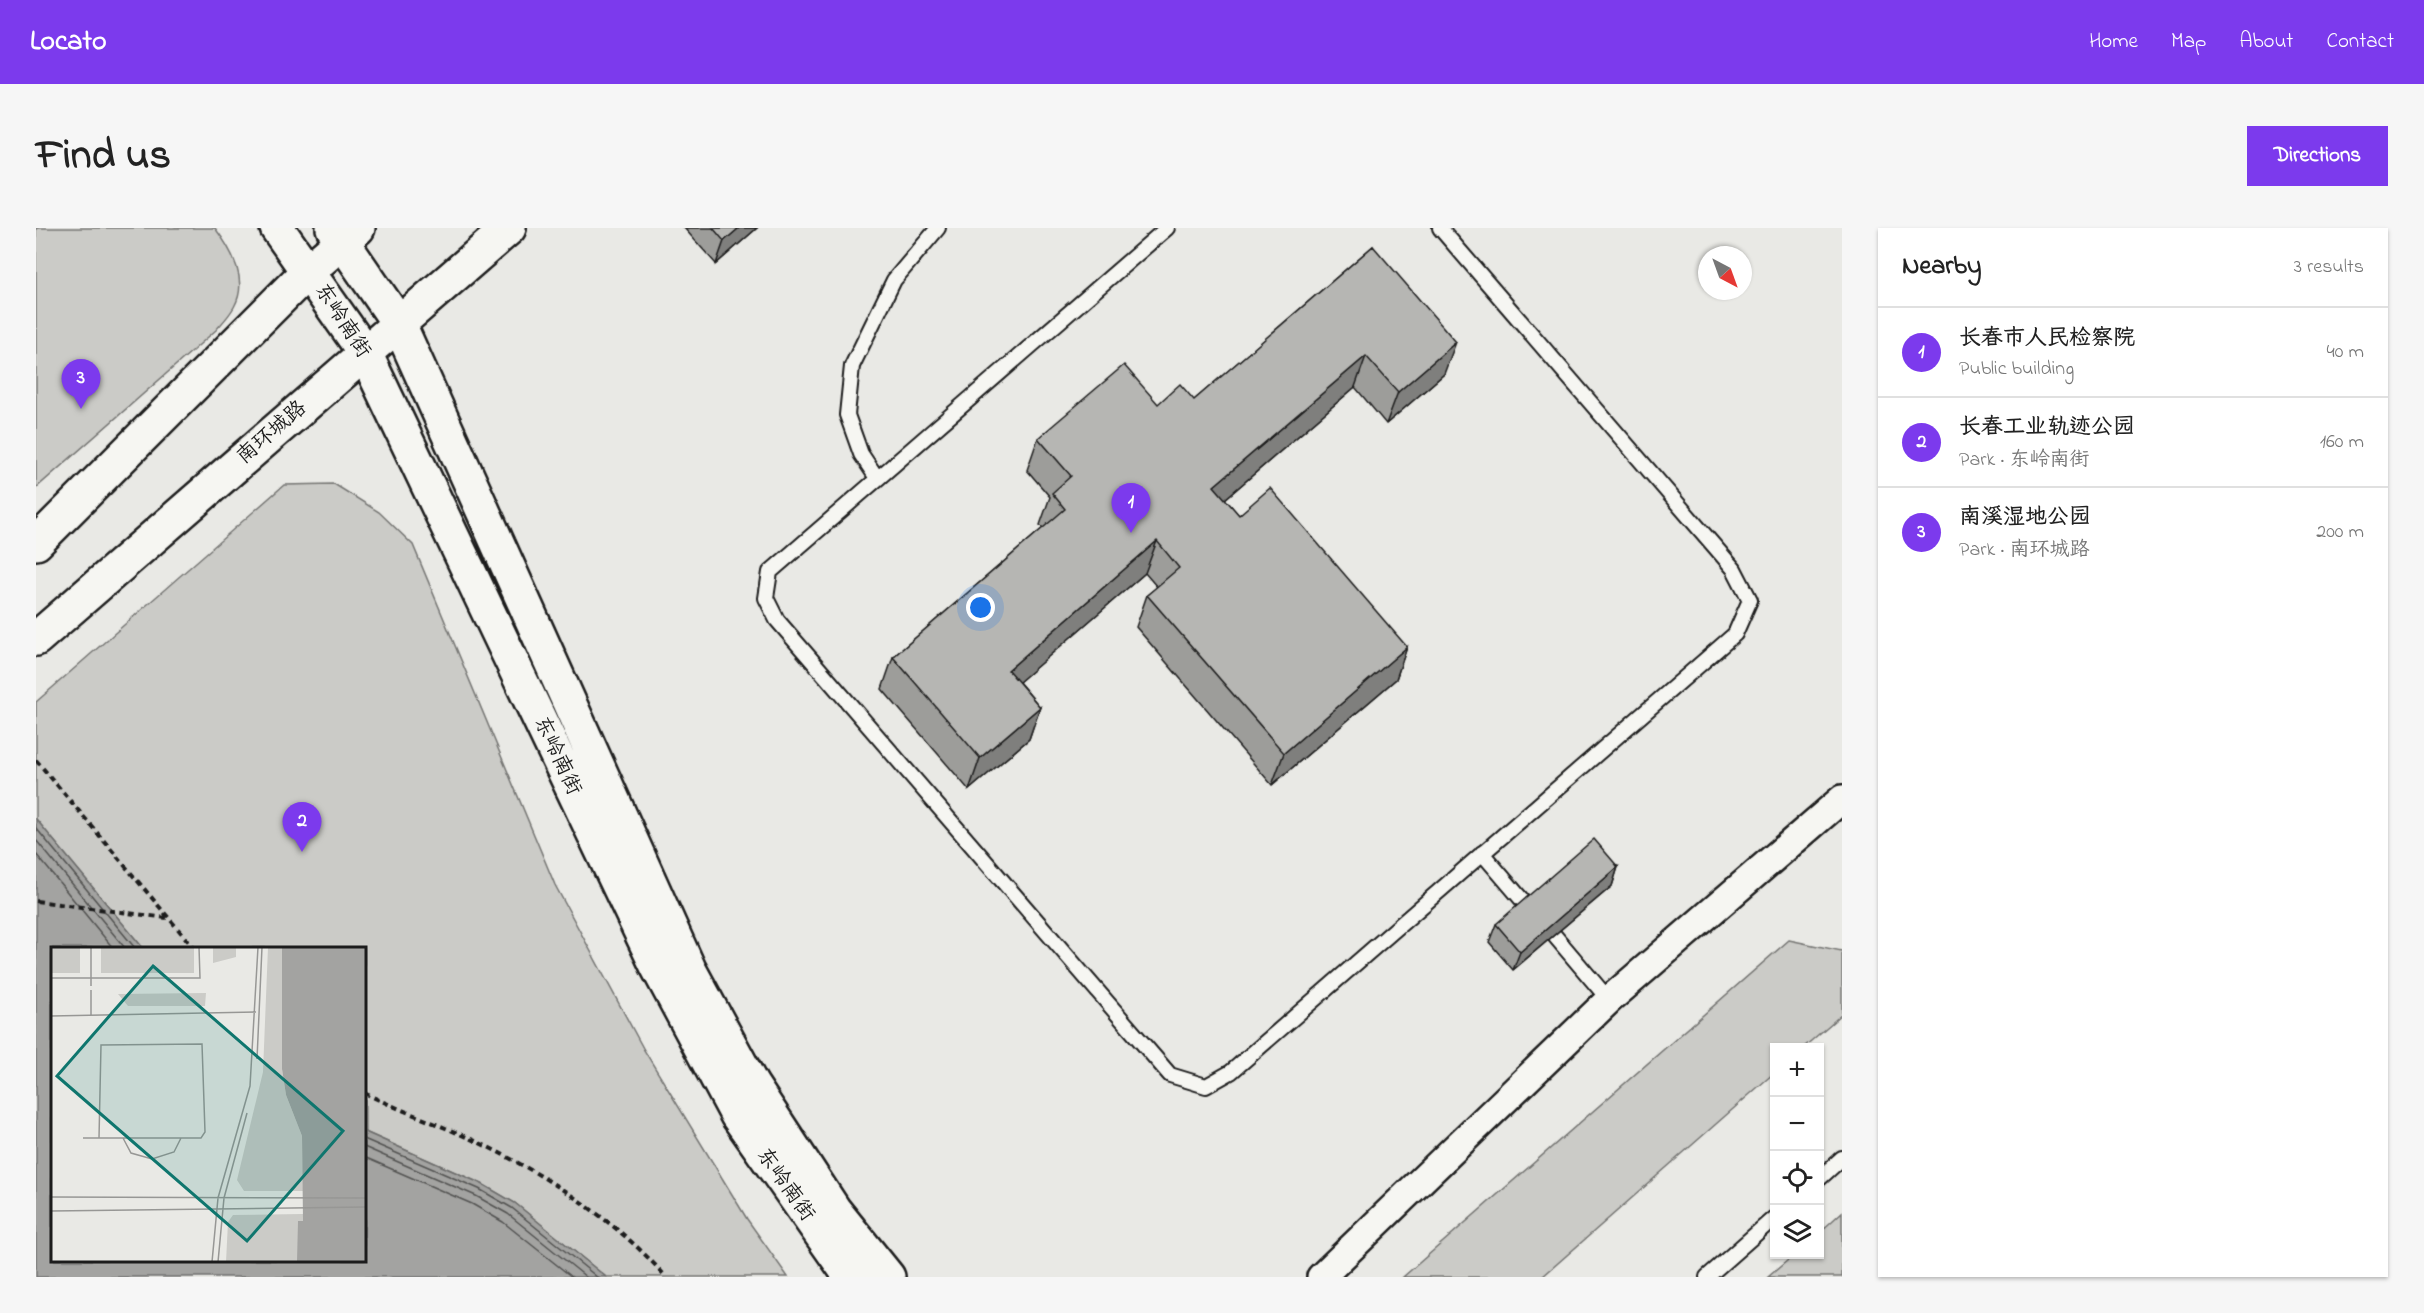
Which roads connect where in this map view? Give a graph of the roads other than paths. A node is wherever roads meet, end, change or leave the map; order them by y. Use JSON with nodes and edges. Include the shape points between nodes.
{"nodes":[{"id":1,"x":277,"y":228,"type":"edge"},
{"id":2,"x":509,"y":228,"type":"edge"},
{"id":3,"x":938,"y":228,"type":"edge"},
{"id":4,"x":1167,"y":228,"type":"edge"},
{"id":5,"x":1440,"y":228,"type":"edge"},
{"id":6,"x":344,"y":232,"type":"edge"},
{"id":7,"x":308,"y":271,"type":"junction"},
{"id":8,"x":399,"y":324,"type":"junction"},
{"id":9,"x":365,"y":353,"type":"junction"},
{"id":10,"x":877,"y":478,"type":"junction"},
{"id":11,"x":36,"y":543,"type":"edge"},
{"id":12,"x":36,"y":639,"type":"edge"},
{"id":13,"x":1842,"y":799,"type":"edge"},
{"id":14,"x":1482,"y":854,"type":"junction"},
{"id":15,"x":1529,"y":908,"type":"edge"},
{"id":16,"x":1554,"y":935,"type":"edge"},
{"id":17,"x":1609,"y":1000,"type":"junction"},
{"id":18,"x":1842,"y":1158,"type":"edge"},
{"id":19,"x":1824,"y":1174,"type":"edge"},
{"id":20,"x":1770,"y":1222,"type":"edge"},
{"id":21,"x":851,"y":1277,"type":"edge"},
{"id":22,"x":888,"y":1277,"type":"edge"},
{"id":23,"x":1321,"y":1277,"type":"edge"},
{"id":24,"x":1707,"y":1277,"type":"edge"}],
"edges":[{"from":1,"to":7,"type":"main road","name":"东岭南街"},
{"from":2,"to":8,"type":"main road","name":"南环城路"},
{"from":3,"to":10,"type":"lane","via":[[894,280],[852,366],[847,415],[861,454]]},
{"from":4,"to":10,"type":"lane"},
{"from":5,"to":14,"type":"lane","via":[[1734,569],[1750,600],[1735,634]]},
{"from":6,"to":7,"type":"main road"},
{"from":6,"to":8,"type":"main road","name":"东岭南街"},
{"from":7,"to":9,"type":"main road","name":"东岭南街"},
{"from":7,"to":11,"type":"main road"},
{"from":8,"to":9,"type":"main road","name":"南环城路"},
{"from":8,"to":22,"type":"main road","name":"东岭南街","via":[[689,969],[752,1084],[834,1210]]},
{"from":9,"to":12,"type":"main road","name":"南环城路"},
{"from":9,"to":21,"type":"main road","name":"东岭南街","via":[[657,966],[737,1115]]},
{"from":10,"to":14,"type":"lane","via":[[770,572],[766,598],[777,620],[1170,1075],[1206,1086],[1231,1072]]},
{"from":13,"to":17,"type":"street"},
{"from":14,"to":15,"type":"lane"},
{"from":16,"to":17,"type":"lane"},
{"from":17,"to":23,"type":"street"},
{"from":18,"to":19,"type":"lane"},
{"from":20,"to":24,"type":"lane"}]}
